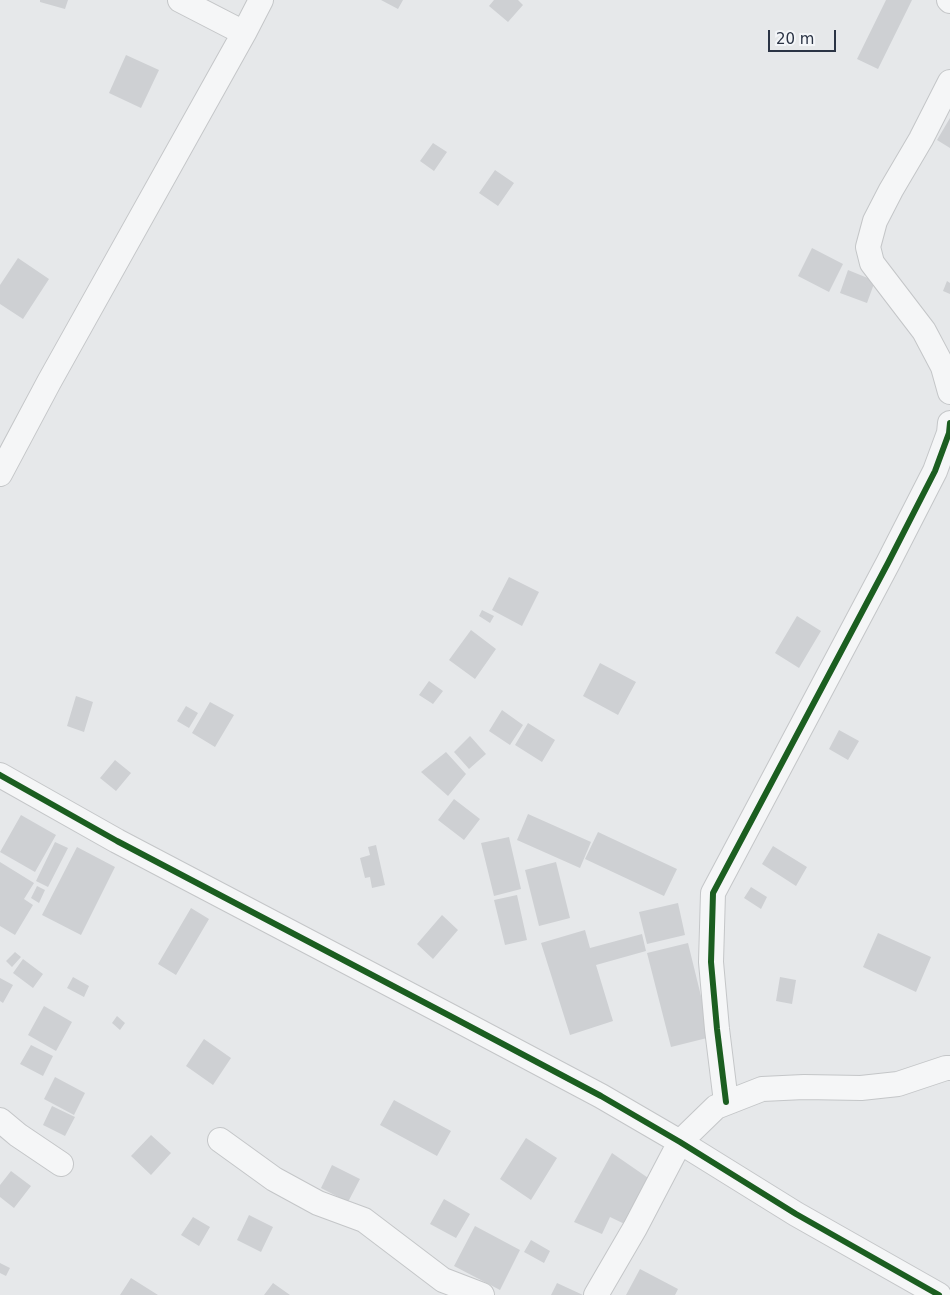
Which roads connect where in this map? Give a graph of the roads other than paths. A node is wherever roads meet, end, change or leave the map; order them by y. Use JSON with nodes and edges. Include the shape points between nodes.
{"nodes":[{"id":1,"x":180,"y":0,"type":"edge"},
{"id":2,"x":261,"y":0,"type":"edge"},
{"id":3,"x":244,"y":33,"type":"junction"},
{"id":4,"x":950,"y":82,"type":"edge"},
{"id":5,"x":950,"y":392,"type":"edge"},
{"id":6,"x":950,"y":422,"type":"edge"},
{"id":7,"x":0,"y":474,"type":"edge"},
{"id":8,"x":0,"y":775,"type":"edge"},
{"id":9,"x":950,"y":1068,"type":"edge"},
{"id":10,"x":726,"y":1102,"type":"junction"},
{"id":11,"x":0,"y":1120,"type":"edge"},
{"id":12,"x":220,"y":1140,"type":"dead end"},
{"id":13,"x":680,"y":1142,"type":"junction"},
{"id":14,"x":61,"y":1164,"type":"dead end"},
{"id":15,"x":482,"y":1295,"type":"edge"},
{"id":16,"x":596,"y":1295,"type":"edge"},
{"id":17,"x":940,"y":1295,"type":"edge"}],
"edges":[{"from":1,"to":3,"type":"street"},
{"from":2,"to":3,"type":"street"},
{"from":3,"to":7,"type":"street"},
{"from":4,"to":5,"type":"street","via":[[875,221],[868,247],[872,263],[924,331],[943,367]]},
{"from":6,"to":10,"type":"street","via":[[936,471],[713,893],[711,962]]},
{"from":8,"to":13,"type":"street","via":[[117,841],[452,1016]]},
{"from":9,"to":10,"type":"street","via":[[898,1084],[861,1088],[762,1089]]},
{"from":10,"to":13,"type":"street","via":[[716,1107]]},
{"from":11,"to":14,"type":"street"},
{"from":12,"to":15,"type":"street","via":[[274,1179],[318,1203],[364,1220],[443,1280]]},
{"from":13,"to":16,"type":"street"},
{"from":13,"to":17,"type":"street","via":[[796,1214]]}]}
